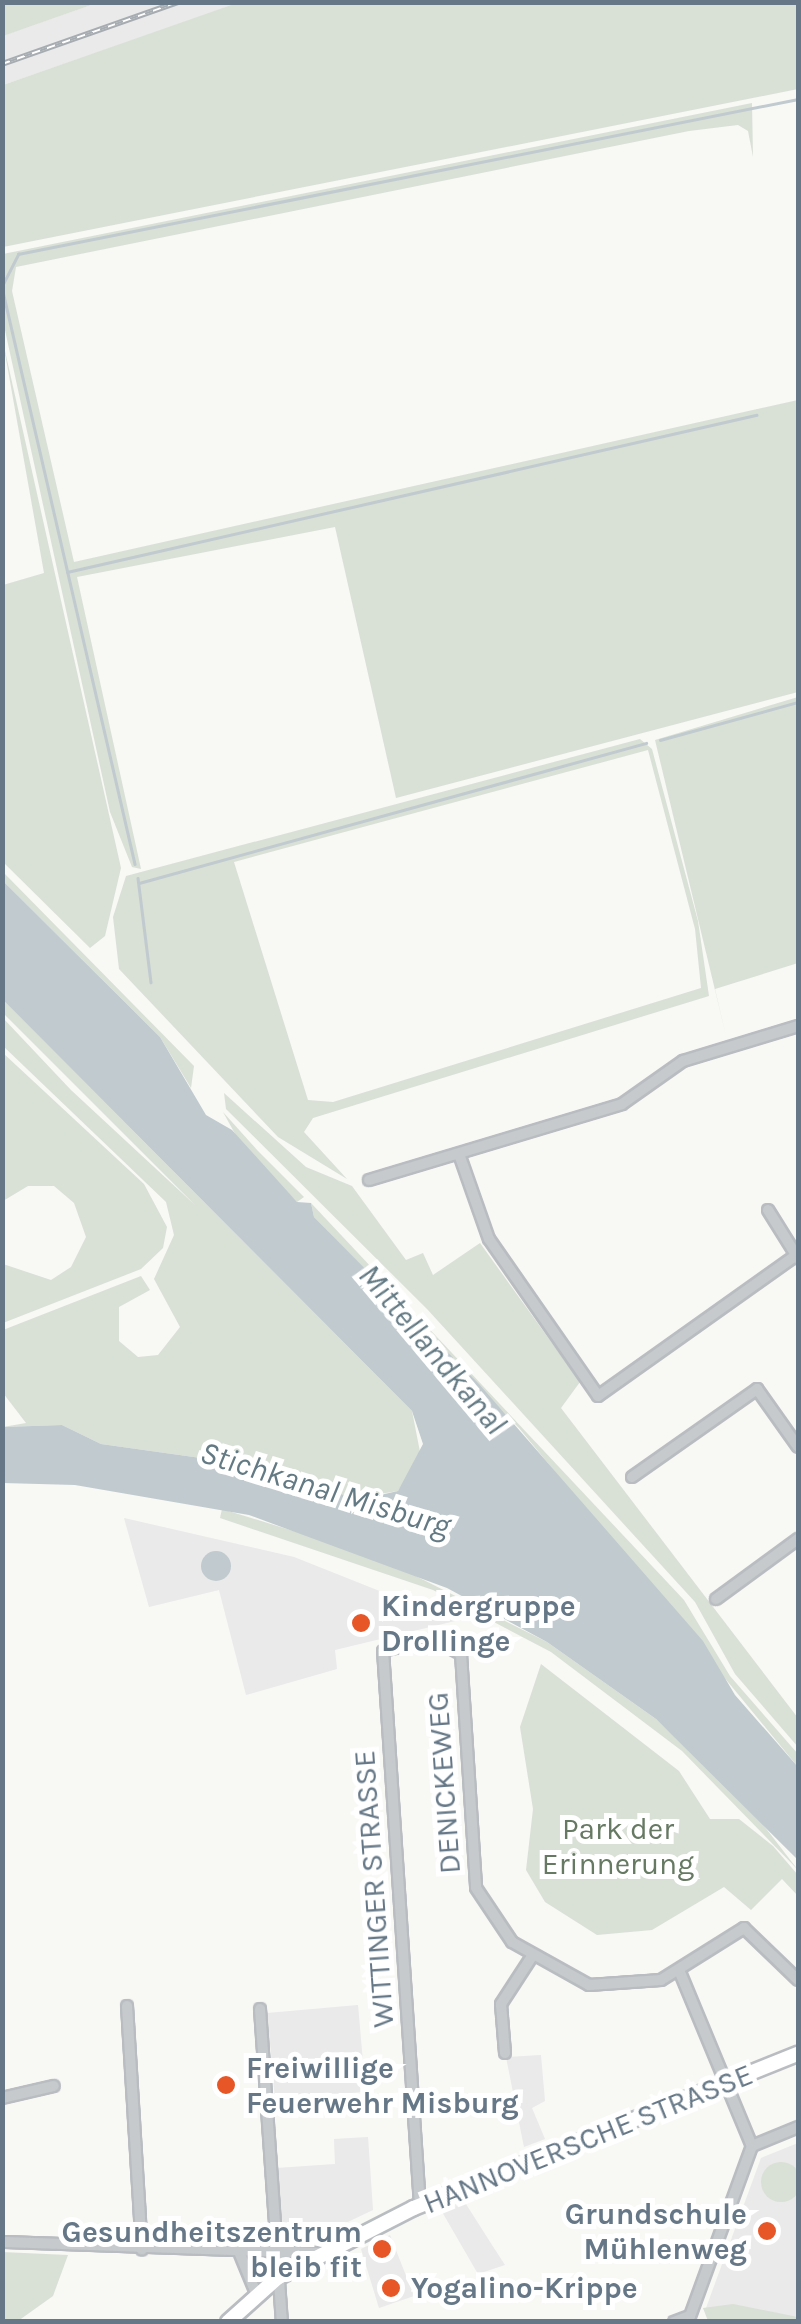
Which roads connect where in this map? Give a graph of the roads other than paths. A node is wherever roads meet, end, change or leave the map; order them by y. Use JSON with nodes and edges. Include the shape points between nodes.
{"nodes":[{"id":1,"x":798,"y":1026,"type":"edge"},
{"id":2,"x":459,"y":1154,"type":"junction"},
{"id":3,"x":370,"y":1180,"type":"dead end"},
{"id":4,"x":768,"y":1210,"type":"dead end"},
{"id":5,"x":798,"y":1256,"type":"edge"},
{"id":6,"x":798,"y":1447,"type":"edge"},
{"id":7,"x":632,"y":1478,"type":"dead end"},
{"id":8,"x":798,"y":1539,"type":"edge"},
{"id":9,"x":716,"y":1599,"type":"dead end"},
{"id":10,"x":461,"y":1654,"type":"joint"},
{"id":11,"x":533,"y":1955,"type":"junction"},
{"id":12,"x":679,"y":1970,"type":"junction"},
{"id":13,"x":798,"y":1980,"type":"edge"},
{"id":14,"x":127,"y":2006,"type":"dead end"},
{"id":15,"x":260,"y":2009,"type":"dead end"},
{"id":16,"x":505,"y":2052,"type":"dead end"},
{"id":17,"x":798,"y":2054,"type":"edge"},
{"id":18,"x":725,"y":2083,"type":"junction"},
{"id":19,"x":54,"y":2086,"type":"dead end"},
{"id":20,"x":2,"y":2098,"type":"edge"},
{"id":21,"x":798,"y":2128,"type":"edge"},
{"id":22,"x":752,"y":2146,"type":"junction"},
{"id":23,"x":420,"y":2206,"type":"junction"},
{"id":24,"x":2,"y":2242,"type":"edge"},
{"id":25,"x":142,"y":2250,"type":"junction"},
{"id":26,"x":322,"y":2253,"type":"junction"},
{"id":27,"x":240,"y":2254,"type":"junction"},
{"id":28,"x":273,"y":2254,"type":"junction"},
{"id":29,"x":279,"y":2289,"type":"junction"},
{"id":30,"x":256,"y":2293,"type":"junction"},
{"id":31,"x":691,"y":2319,"type":"edge"},
{"id":32,"x":228,"y":2322,"type":"edge"},
{"id":33,"x":282,"y":2322,"type":"edge"},
{"id":34,"x":674,"y":2322,"type":"edge"}],
"edges":[{"from":1,"to":2,"type":"street","via":[[683,1061],[622,1104]]},
{"from":2,"to":3,"type":"street"},
{"from":2,"to":5,"type":"street","via":[[489,1240],[598,1396]]},
{"from":4,"to":5,"type":"street"},
{"from":6,"to":7,"type":"street","via":[[757,1389]]},
{"from":8,"to":9,"type":"street"},
{"from":10,"to":11,"type":"street","name":"DENICKEWEG","via":[[476,1888],[512,1942]]},
{"from":10,"to":23,"type":"street","name":"WITTINGER STRASSE","via":[[432,1639],[383,1651]]},
{"from":11,"to":12,"type":"street","name":"DENICKEWEG","via":[[588,1986]]},
{"from":11,"to":16,"type":"street","via":[[502,2004]]},
{"from":12,"to":13,"type":"street","via":[[744,1928]]},
{"from":12,"to":18,"type":"street"},
{"from":14,"to":25,"type":"street"},
{"from":15,"to":28,"type":"street"},
{"from":17,"to":18,"type":"main road","name":"HANNOVERSCHE STRASSE"},
{"from":18,"to":22,"type":"street"},
{"from":18,"to":23,"type":"main road","name":"HANNOVERSCHE STRASSE"},
{"from":19,"to":20,"type":"street"},
{"from":21,"to":22,"type":"street"},
{"from":22,"to":31,"type":"street"},
{"from":23,"to":26,"type":"main road","name":"HANNOVERSCHE STRASSE"},
{"from":24,"to":25,"type":"street"},
{"from":25,"to":27,"type":"street"},
{"from":26,"to":28,"type":"street"},
{"from":26,"to":29,"type":"main road","name":"HANNOVERSCHE STRASSE"},
{"from":27,"to":28,"type":"street"},
{"from":27,"to":30,"type":"street"},
{"from":28,"to":29,"type":"street"},
{"from":29,"to":30,"type":"main road","name":"HANNOVERSCHE STRASSE"},
{"from":29,"to":33,"type":"street"},
{"from":30,"to":32,"type":"main road","name":"HANNOVERSCHE STRASSE"},
{"from":31,"to":34,"type":"street"}]}
